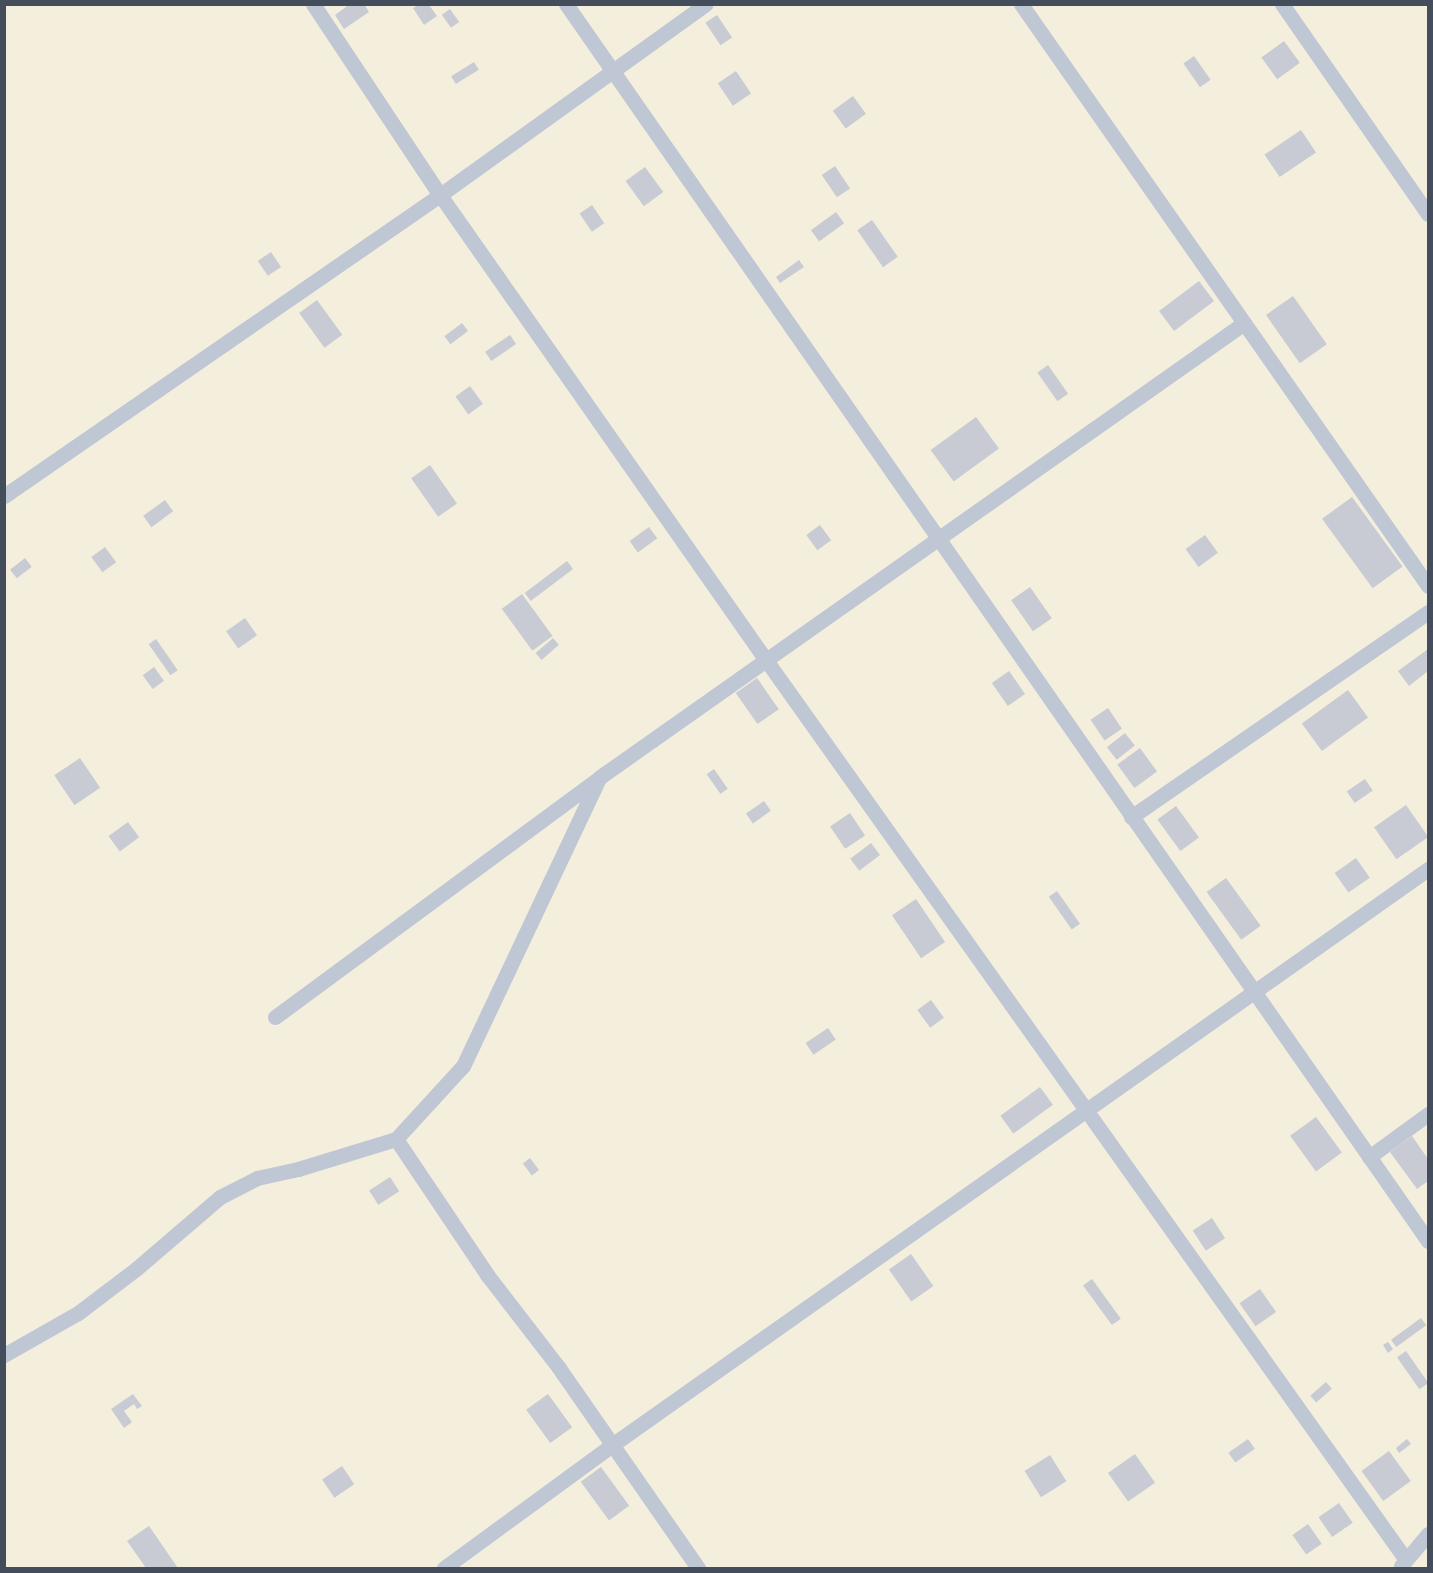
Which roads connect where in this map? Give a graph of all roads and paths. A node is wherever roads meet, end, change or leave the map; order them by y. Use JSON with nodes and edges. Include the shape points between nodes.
{"nodes":[{"id":1,"x":313,"y":4,"type":"edge"},
{"id":2,"x":566,"y":4,"type":"edge"},
{"id":3,"x":706,"y":4,"type":"edge"},
{"id":4,"x":1021,"y":4,"type":"edge"},
{"id":5,"x":1282,"y":4,"type":"edge"},
{"id":6,"x":613,"y":71,"type":"junction"},
{"id":7,"x":440,"y":195,"type":"junction"},
{"id":8,"x":1428,"y":214,"type":"edge"},
{"id":9,"x":1244,"y":323,"type":"junction"},
{"id":10,"x":4,"y":496,"type":"edge"},
{"id":11,"x":937,"y":540,"type":"junction"},
{"id":12,"x":1428,"y":586,"type":"edge"},
{"id":13,"x":1428,"y":612,"type":"edge"},
{"id":14,"x":766,"y":660,"type":"junction"},
{"id":15,"x":600,"y":777,"type":"junction"},
{"id":16,"x":1131,"y":816,"type":"junction"},
{"id":17,"x":1428,"y":869,"type":"edge"},
{"id":18,"x":1255,"y":993,"type":"junction"},
{"id":19,"x":275,"y":1017,"type":"dead end"},
{"id":20,"x":1086,"y":1111,"type":"junction"},
{"id":21,"x":1428,"y":1114,"type":"edge"},
{"id":22,"x":396,"y":1139,"type":"junction"},
{"id":23,"x":1369,"y":1157,"type":"junction"},
{"id":24,"x":1428,"y":1241,"type":"edge"},
{"id":25,"x":4,"y":1355,"type":"edge"},
{"id":26,"x":612,"y":1445,"type":"junction"},
{"id":27,"x":1428,"y":1534,"type":"edge"},
{"id":28,"x":1403,"y":1564,"type":"edge"},
{"id":29,"x":444,"y":1569,"type":"edge"},
{"id":30,"x":698,"y":1569,"type":"edge"}],
"edges":[{"from":1,"to":7,"type":"street"},
{"from":2,"to":6,"type":"street"},
{"from":3,"to":6,"type":"street"},
{"from":4,"to":9,"type":"street"},
{"from":5,"to":8,"type":"street"},
{"from":6,"to":7,"type":"street"},
{"from":6,"to":11,"type":"street"},
{"from":7,"to":10,"type":"street"},
{"from":7,"to":14,"type":"street"},
{"from":9,"to":11,"type":"street"},
{"from":9,"to":12,"type":"street"},
{"from":11,"to":14,"type":"street"},
{"from":11,"to":16,"type":"street"},
{"from":13,"to":16,"type":"street"},
{"from":14,"to":15,"type":"street"},
{"from":14,"to":20,"type":"street"},
{"from":15,"to":19,"type":"street"},
{"from":15,"to":22,"type":"street","via":[[463,1066]]},
{"from":16,"to":18,"type":"street"},
{"from":17,"to":18,"type":"street"},
{"from":18,"to":20,"type":"street"},
{"from":18,"to":23,"type":"street"},
{"from":20,"to":26,"type":"street"},
{"from":20,"to":28,"type":"street"},
{"from":21,"to":23,"type":"street"},
{"from":22,"to":25,"type":"street","via":[[257,1178],[220,1197],[78,1313]]},
{"from":22,"to":26,"type":"street","via":[[488,1276]]},
{"from":23,"to":24,"type":"street"},
{"from":26,"to":29,"type":"street"},
{"from":26,"to":30,"type":"street"},
{"from":27,"to":28,"type":"street"}]}
